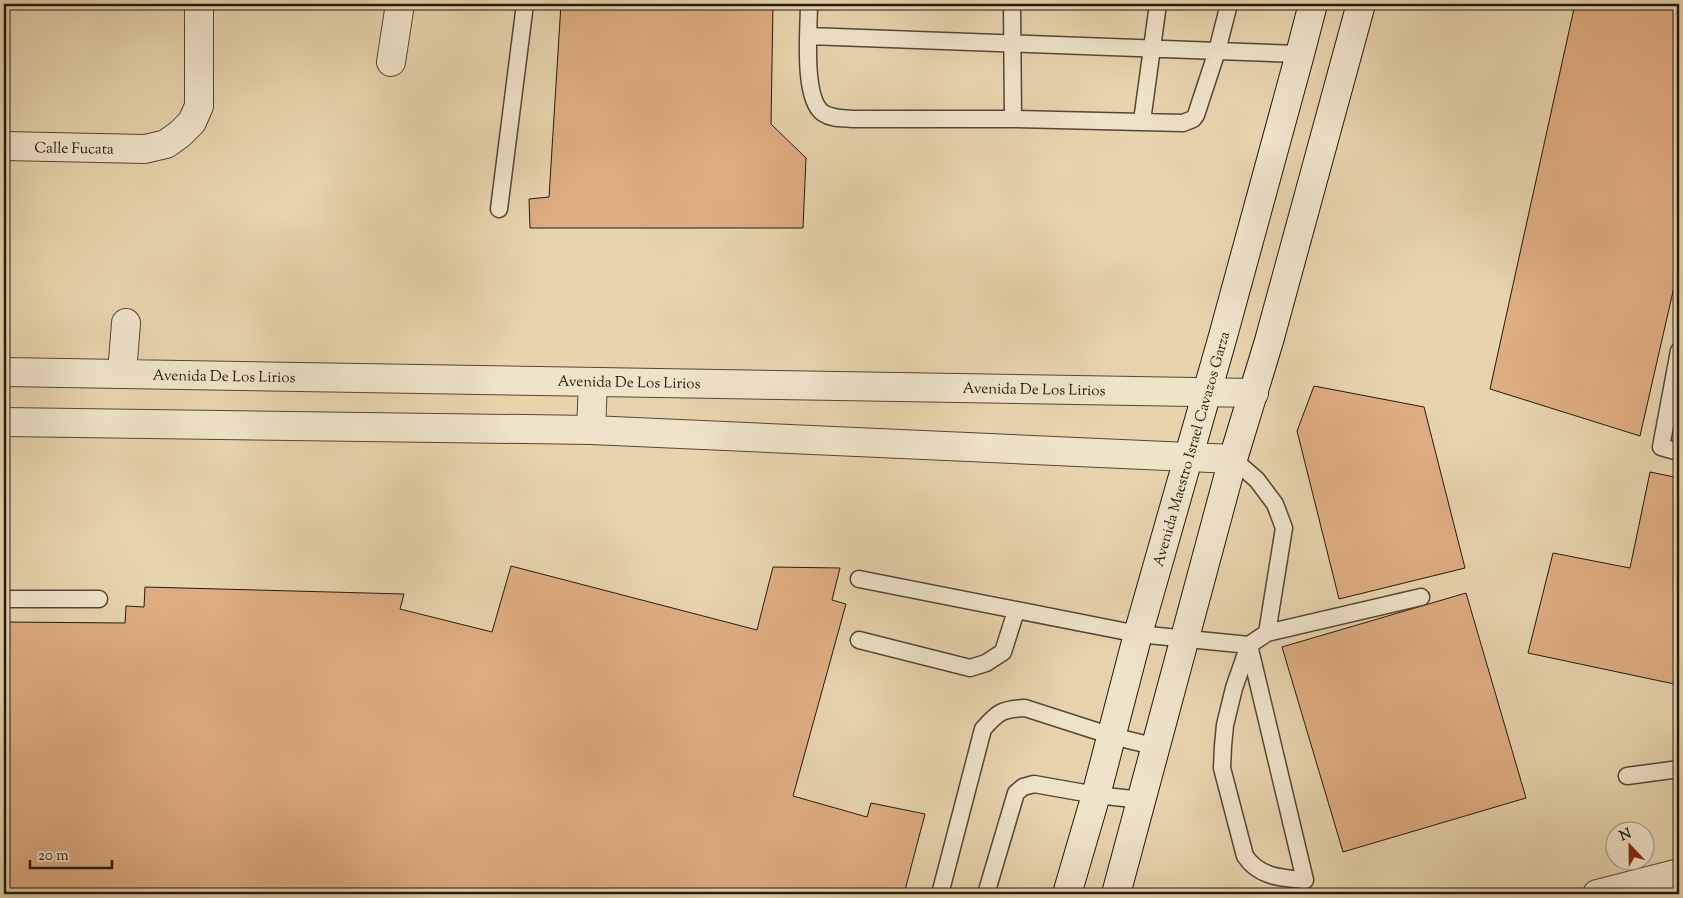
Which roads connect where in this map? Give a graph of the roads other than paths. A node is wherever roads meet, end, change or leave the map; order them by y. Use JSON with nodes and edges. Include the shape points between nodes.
{"nodes":[{"id":1,"x":199,"y":4,"type":"edge"},
{"id":2,"x":400,"y":4,"type":"edge"},
{"id":3,"x":525,"y":4,"type":"edge"},
{"id":4,"x":809,"y":4,"type":"edge"},
{"id":5,"x":1012,"y":4,"type":"edge"},
{"id":6,"x":1158,"y":4,"type":"edge"},
{"id":7,"x":1229,"y":4,"type":"edge"},
{"id":8,"x":1313,"y":4,"type":"edge"},
{"id":9,"x":1361,"y":4,"type":"edge"},
{"id":10,"x":809,"y":36,"type":"junction"},
{"id":11,"x":1011,"y":44,"type":"junction"},
{"id":12,"x":1151,"y":49,"type":"junction"},
{"id":13,"x":1217,"y":51,"type":"junction"},
{"id":14,"x":1300,"y":54,"type":"junction"},
{"id":15,"x":391,"y":62,"type":"dead end"},
{"id":16,"x":1013,"y":119,"type":"junction"},
{"id":17,"x":1142,"y":121,"type":"junction"},
{"id":18,"x":4,"y":146,"type":"edge"},
{"id":19,"x":499,"y":209,"type":"dead end"},
{"id":20,"x":126,"y":323,"type":"dead end"},
{"id":21,"x":1679,"y":351,"type":"edge"},
{"id":22,"x":4,"y":372,"type":"edge"},
{"id":23,"x":122,"y":374,"type":"junction"},
{"id":24,"x":593,"y":382,"type":"junction"},
{"id":25,"x":1206,"y":391,"type":"junction"},
{"id":26,"x":1254,"y":393,"type":"junction"},
{"id":27,"x":4,"y":422,"type":"edge"},
{"id":28,"x":591,"y":430,"type":"junction"},
{"id":29,"x":1679,"y":452,"type":"edge"},
{"id":30,"x":1189,"y":457,"type":"junction"},
{"id":31,"x":1234,"y":459,"type":"junction"},
{"id":32,"x":859,"y":578,"type":"dead end"},
{"id":33,"x":1421,"y":597,"type":"dead end"},
{"id":34,"x":99,"y":598,"type":"dead end"},
{"id":35,"x":4,"y":599,"type":"edge"},
{"id":36,"x":1016,"y":611,"type":"junction"},
{"id":37,"x":1267,"y":633,"type":"junction"},
{"id":38,"x":1138,"y":634,"type":"junction"},
{"id":39,"x":1186,"y":638,"type":"junction"},
{"id":40,"x":859,"y":640,"type":"dead end"},
{"id":41,"x":1249,"y":645,"type":"junction"},
{"id":42,"x":1112,"y":736,"type":"junction"},
{"id":43,"x":1156,"y":747,"type":"junction"},
{"id":44,"x":1679,"y":769,"type":"edge"},
{"id":45,"x":1627,"y":776,"type":"dead end"},
{"id":46,"x":1096,"y":796,"type":"junction"},
{"id":47,"x":1142,"y":800,"type":"junction"},
{"id":48,"x":1679,"y":873,"type":"edge"},
{"id":49,"x":1608,"y":893,"type":"edge"},
{"id":50,"x":940,"y":894,"type":"edge"},
{"id":51,"x":986,"y":894,"type":"edge"},
{"id":52,"x":1067,"y":894,"type":"edge"},
{"id":53,"x":1116,"y":894,"type":"edge"}],
"edges":[{"from":1,"to":18,"type":"street","name":"Calle Fucata","via":[[199,106],[192,122],[180,134],[166,144],[145,149]]},
{"from":2,"to":15,"type":"street"},
{"from":3,"to":19,"type":"lane"},
{"from":4,"to":10,"type":"lane"},
{"from":5,"to":11,"type":"lane"},
{"from":6,"to":12,"type":"lane"},
{"from":7,"to":13,"type":"lane"},
{"from":8,"to":14,"type":"street","name":"Avenida Maestro Israel Cavazos Garza"},
{"from":9,"to":26,"type":"street"},
{"from":10,"to":11,"type":"lane"},
{"from":10,"to":16,"type":"lane","via":[[810,87],[820,112],[831,118]]},
{"from":11,"to":12,"type":"lane"},
{"from":11,"to":16,"type":"lane"},
{"from":12,"to":13,"type":"lane"},
{"from":12,"to":17,"type":"lane"},
{"from":13,"to":14,"type":"lane"},
{"from":13,"to":17,"type":"lane","via":[[1193,119],[1183,123]]},
{"from":14,"to":25,"type":"street","name":"Avenida Maestro Israel Cavazos Garza"},
{"from":16,"to":17,"type":"lane"},
{"from":20,"to":23,"type":"street"},
{"from":21,"to":29,"type":"lane","via":[[1662,447]]},
{"from":22,"to":23,"type":"street","name":"Avenida De Los Lirios"},
{"from":23,"to":24,"type":"street","name":"Avenida De Los Lirios"},
{"from":24,"to":25,"type":"street","name":"Avenida De Los Lirios"},
{"from":24,"to":28,"type":"street"},
{"from":25,"to":26,"type":"street","name":"Avenida De Los Lirios"},
{"from":25,"to":30,"type":"street","name":"Avenida Maestro Israel Cavazos Garza"},
{"from":26,"to":31,"type":"street"},
{"from":27,"to":28,"type":"street"},
{"from":28,"to":30,"type":"street"},
{"from":30,"to":31,"type":"street"},
{"from":30,"to":38,"type":"street","name":"Avenida Maestro Israel Cavazos Garza"},
{"from":31,"to":37,"type":"lane","via":[[1258,480],[1275,504],[1284,528]]},
{"from":31,"to":39,"type":"street"},
{"from":32,"to":36,"type":"lane"},
{"from":33,"to":37,"type":"lane"},
{"from":34,"to":35,"type":"lane"},
{"from":36,"to":38,"type":"lane"},
{"from":36,"to":40,"type":"lane","via":[[1003,652],[970,668]]},
{"from":37,"to":41,"type":"lane"},
{"from":38,"to":39,"type":"lane"},
{"from":38,"to":42,"type":"street","name":"Avenida Maestro Israel Cavazos Garza"},
{"from":39,"to":41,"type":"lane"},
{"from":39,"to":43,"type":"street"},
{"from":41,"to":41,"type":"lane","via":[[1225,725],[1222,768],[1245,856],[1251,864],[1274,877],[1304,880]]},
{"from":42,"to":43,"type":"lane"},
{"from":42,"to":46,"type":"street","name":"Avenida Maestro Israel Cavazos Garza"},
{"from":42,"to":50,"type":"lane","via":[[1025,708],[996,714],[984,729]]},
{"from":43,"to":47,"type":"street"},
{"from":44,"to":45,"type":"lane"},
{"from":46,"to":47,"type":"lane"},
{"from":46,"to":51,"type":"lane","via":[[1034,784],[1016,794]]},
{"from":46,"to":52,"type":"street","name":"Avenida Maestro Israel Cavazos Garza"},
{"from":47,"to":53,"type":"street"},
{"from":48,"to":49,"type":"street"}]}
